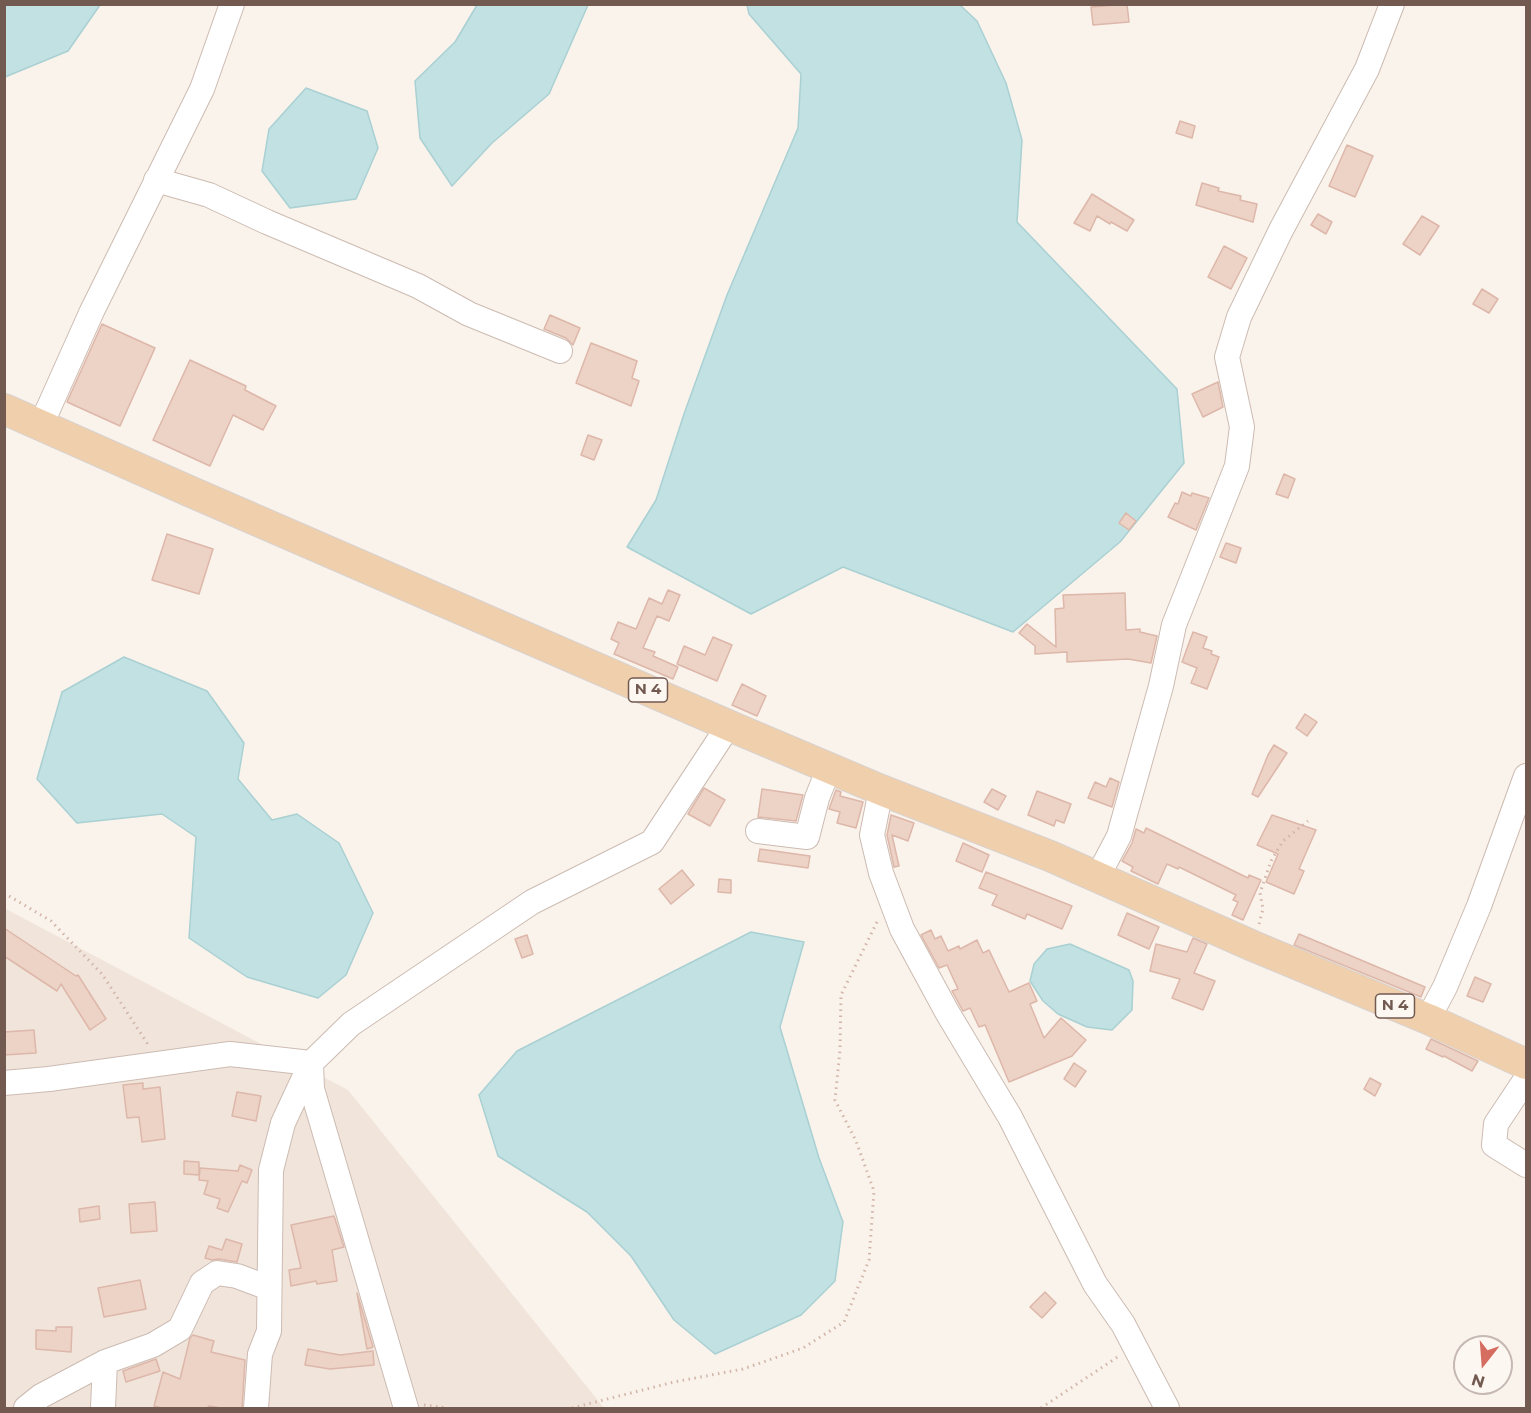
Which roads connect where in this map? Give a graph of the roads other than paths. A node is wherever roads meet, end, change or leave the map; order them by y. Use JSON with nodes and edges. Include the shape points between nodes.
{"nodes":[{"id":1,"x":232,"y":4,"type":"edge"},
{"id":2,"x":1392,"y":4,"type":"edge"},
{"id":3,"x":156,"y":180,"type":"junction"},
{"id":4,"x":560,"y":351,"type":"dead end"},
{"id":5,"x":4,"y":409,"type":"edge"},
{"id":6,"x":41,"y":425,"type":"junction"},
{"id":7,"x":729,"y":725,"type":"junction"},
{"id":8,"x":829,"y":768,"type":"junction"},
{"id":9,"x":1527,"y":776,"type":"edge"},
{"id":10,"x":881,"y":790,"type":"junction"},
{"id":11,"x":758,"y":831,"type":"dead end"},
{"id":12,"x":1097,"y":878,"type":"junction"},
{"id":13,"x":1428,"y":1019,"type":"junction"},
{"id":14,"x":310,"y":1063,"type":"junction"},
{"id":15,"x":1527,"y":1064,"type":"edge"},
{"id":16,"x":1527,"y":1079,"type":"edge"},
{"id":17,"x":4,"y":1083,"type":"edge"},
{"id":18,"x":1527,"y":1165,"type":"edge"},
{"id":19,"x":269,"y":1288,"type":"junction"},
{"id":20,"x":105,"y":1362,"type":"junction"},
{"id":21,"x":26,"y":1408,"type":"edge"},
{"id":22,"x":103,"y":1408,"type":"edge"},
{"id":23,"x":256,"y":1408,"type":"edge"},
{"id":24,"x":406,"y":1408,"type":"edge"},
{"id":25,"x":1167,"y":1408,"type":"edge"}],
"edges":[{"from":1,"to":3,"type":"street","via":[[202,89]]},
{"from":2,"to":12,"type":"street","via":[[1367,69],[1239,317],[1227,357],[1242,428],[1237,466],[1174,625],[1119,836]]},
{"from":3,"to":4,"type":"street","via":[[209,195],[418,286],[469,314]]},
{"from":3,"to":6,"type":"street"},
{"from":5,"to":6,"type":"main road","number":"N 4"},
{"from":6,"to":7,"type":"main road","number":"N 4"},
{"from":7,"to":8,"type":"main road","number":"N 4"},
{"from":7,"to":14,"type":"street","via":[[652,842],[532,902],[351,1024]]},
{"from":8,"to":10,"type":"main road","number":"N 4"},
{"from":8,"to":11,"type":"street","via":[[807,837]]},
{"from":9,"to":13,"type":"street","via":[[1479,906]]},
{"from":10,"to":12,"type":"main road","number":"N 4"},
{"from":10,"to":25,"type":"street","via":[[872,835],[902,929],[1010,1117],[1095,1284],[1123,1324]]},
{"from":12,"to":13,"type":"main road","number":"N 4"},
{"from":13,"to":15,"type":"main road","number":"N 4"},
{"from":14,"to":17,"type":"street","via":[[230,1054]]},
{"from":14,"to":19,"type":"street","via":[[283,1123],[271,1170]]},
{"from":14,"to":24,"type":"street","via":[[312,1089]]},
{"from":16,"to":18,"type":"street","via":[[1497,1124],[1494,1145]]},
{"from":19,"to":20,"type":"street","via":[[237,1276],[217,1274],[202,1283],[180,1329],[153,1345]]},
{"from":19,"to":23,"type":"street","via":[[269,1331],[260,1354]]},
{"from":20,"to":21,"type":"street"},
{"from":20,"to":22,"type":"street"}]}
